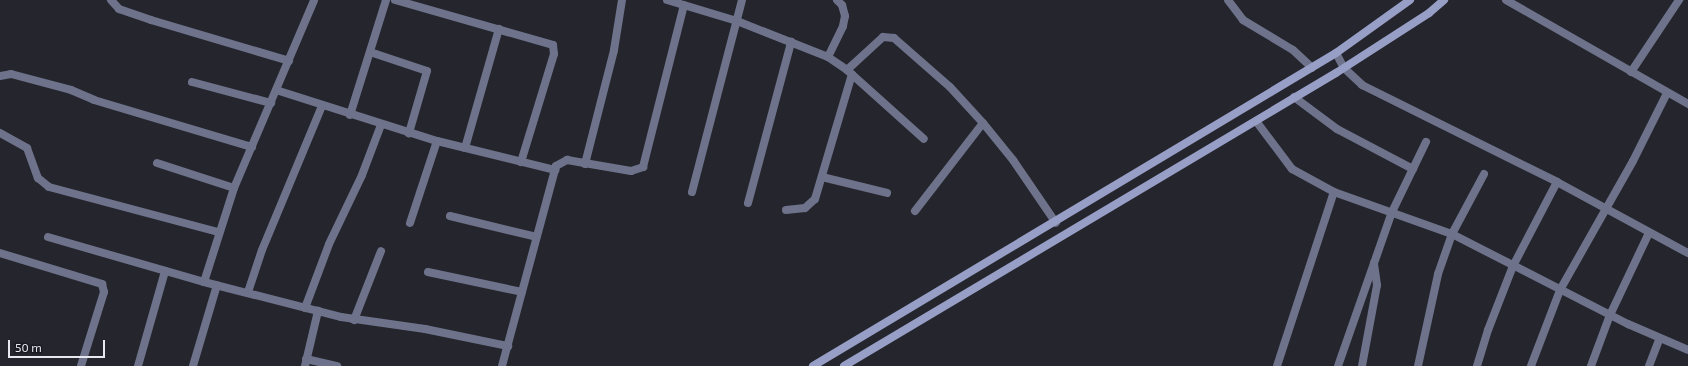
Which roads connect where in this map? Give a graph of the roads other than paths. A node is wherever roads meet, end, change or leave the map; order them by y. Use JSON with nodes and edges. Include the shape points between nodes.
{"nodes":[{"id":1,"x":111,"y":0,"type":"edge"},
{"id":2,"x":314,"y":0,"type":"edge"},
{"id":3,"x":386,"y":0,"type":"edge"},
{"id":4,"x":395,"y":0,"type":"edge"},
{"id":5,"x":622,"y":0,"type":"edge"},
{"id":6,"x":669,"y":0,"type":"edge"},
{"id":7,"x":742,"y":0,"type":"edge"},
{"id":8,"x":837,"y":0,"type":"edge"},
{"id":9,"x":1228,"y":0,"type":"edge"},
{"id":10,"x":1410,"y":0,"type":"edge"},
{"id":11,"x":1444,"y":0,"type":"edge"},
{"id":12,"x":1506,"y":0,"type":"edge"},
{"id":13,"x":1680,"y":0,"type":"edge"},
{"id":14,"x":684,"y":5,"type":"junction"},
{"id":15,"x":737,"y":21,"type":"junction"},
{"id":16,"x":499,"y":29,"type":"junction"},
{"id":17,"x":791,"y":42,"type":"junction"},
{"id":18,"x":370,"y":52,"type":"junction"},
{"id":19,"x":1336,"y":53,"type":"junction"},
{"id":20,"x":828,"y":57,"type":"junction"},
{"id":21,"x":289,"y":61,"type":"junction"},
{"id":22,"x":1312,"y":68,"type":"junction"},
{"id":23,"x":1344,"y":68,"type":"junction"},
{"id":24,"x":850,"y":72,"type":"junction"},
{"id":25,"x":1631,"y":72,"type":"junction"},
{"id":26,"x":0,"y":76,"type":"edge"},
{"id":27,"x":192,"y":82,"type":"dead end"},
{"id":28,"x":276,"y":90,"type":"junction"},
{"id":29,"x":1667,"y":93,"type":"junction"},
{"id":30,"x":1294,"y":97,"type":"junction"},
{"id":31,"x":271,"y":103,"type":"junction"},
{"id":32,"x":1688,"y":104,"type":"edge"},
{"id":33,"x":322,"y":106,"type":"junction"},
{"id":34,"x":350,"y":115,"type":"junction"},
{"id":35,"x":1256,"y":121,"type":"junction"},
{"id":36,"x":983,"y":123,"type":"junction"},
{"id":37,"x":381,"y":125,"type":"junction"},
{"id":38,"x":0,"y":133,"type":"edge"},
{"id":39,"x":409,"y":133,"type":"junction"},
{"id":40,"x":924,"y":138,"type":"dead end"},
{"id":41,"x":437,"y":141,"type":"junction"},
{"id":42,"x":1426,"y":142,"type":"dead end"},
{"id":43,"x":252,"y":147,"type":"junction"},
{"id":44,"x":465,"y":148,"type":"junction"},
{"id":45,"x":521,"y":162,"type":"junction"},
{"id":46,"x":157,"y":163,"type":"dead end"},
{"id":47,"x":585,"y":164,"type":"junction"},
{"id":48,"x":1413,"y":169,"type":"junction"},
{"id":49,"x":555,"y":170,"type":"junction"},
{"id":50,"x":1484,"y":174,"type":"dead end"},
{"id":51,"x":822,"y":177,"type":"junction"},
{"id":52,"x":1557,"y":182,"type":"junction"},
{"id":53,"x":234,"y":188,"type":"junction"},
{"id":54,"x":692,"y":192,"type":"dead end"},
{"id":55,"x":1334,"y":192,"type":"junction"},
{"id":56,"x":887,"y":193,"type":"dead end"},
{"id":57,"x":748,"y":203,"type":"dead end"},
{"id":58,"x":1605,"y":208,"type":"junction"},
{"id":59,"x":786,"y":210,"type":"dead end"},
{"id":60,"x":915,"y":211,"type":"dead end"},
{"id":61,"x":1392,"y":212,"type":"junction"},
{"id":62,"x":450,"y":216,"type":"dead end"},
{"id":63,"x":1056,"y":222,"type":"junction"},
{"id":64,"x":410,"y":223,"type":"dead end"},
{"id":65,"x":218,"y":232,"type":"junction"},
{"id":66,"x":1649,"y":233,"type":"junction"},
{"id":67,"x":1452,"y":234,"type":"junction"},
{"id":68,"x":48,"y":237,"type":"dead end"},
{"id":69,"x":537,"y":237,"type":"junction"},
{"id":70,"x":381,"y":251,"type":"dead end"},
{"id":71,"x":0,"y":253,"type":"edge"},
{"id":72,"x":1688,"y":253,"type":"edge"},
{"id":73,"x":1374,"y":262,"type":"junction"},
{"id":74,"x":1513,"y":266,"type":"junction"},
{"id":75,"x":165,"y":272,"type":"junction"},
{"id":76,"x":428,"y":272,"type":"dead end"},
{"id":77,"x":204,"y":282,"type":"junction"},
{"id":78,"x":217,"y":285,"type":"junction"},
{"id":79,"x":1560,"y":290,"type":"junction"},
{"id":80,"x":248,"y":292,"type":"junction"},
{"id":81,"x":522,"y":292,"type":"junction"},
{"id":82,"x":305,"y":308,"type":"junction"},
{"id":83,"x":318,"y":311,"type":"junction"},
{"id":84,"x":1610,"y":315,"type":"junction"},
{"id":85,"x":354,"y":320,"type":"junction"},
{"id":86,"x":1660,"y":338,"type":"junction"},
{"id":87,"x":508,"y":346,"type":"junction"},
{"id":88,"x":1688,"y":350,"type":"edge"},
{"id":89,"x":306,"y":363,"type":"edge"},
{"id":90,"x":81,"y":366,"type":"edge"},
{"id":91,"x":138,"y":366,"type":"edge"},
{"id":92,"x":193,"y":366,"type":"edge"},
{"id":93,"x":337,"y":366,"type":"edge"},
{"id":94,"x":502,"y":366,"type":"edge"},
{"id":95,"x":813,"y":366,"type":"edge"},
{"id":96,"x":844,"y":366,"type":"edge"},
{"id":97,"x":1277,"y":366,"type":"edge"},
{"id":98,"x":1338,"y":366,"type":"edge"},
{"id":99,"x":1362,"y":366,"type":"edge"},
{"id":100,"x":1418,"y":366,"type":"edge"},
{"id":101,"x":1477,"y":366,"type":"edge"},
{"id":102,"x":1531,"y":366,"type":"edge"},
{"id":103,"x":1591,"y":366,"type":"edge"},
{"id":104,"x":1649,"y":366,"type":"edge"}],
"edges":[{"from":1,"to":21,"type":"street","via":[[119,9],[151,20]]},
{"from":2,"to":21,"type":"street"},
{"from":3,"to":18,"type":"street"},
{"from":4,"to":16,"type":"street"},
{"from":5,"to":47,"type":"street","via":[[614,50]]},
{"from":6,"to":14,"type":"street"},
{"from":7,"to":15,"type":"street"},
{"from":8,"to":20,"type":"street","via":[[842,5],[844,21],[840,35]]},
{"from":9,"to":22,"type":"street","via":[[1243,20],[1293,50]]},
{"from":10,"to":19,"type":"street"},
{"from":11,"to":23,"type":"street","via":[[1429,13]]},
{"from":12,"to":25,"type":"street"},
{"from":13,"to":25,"type":"street"},
{"from":14,"to":15,"type":"street"},
{"from":14,"to":47,"type":"street","via":[[643,167],[631,171]]},
{"from":15,"to":17,"type":"street"},
{"from":15,"to":54,"type":"street"},
{"from":16,"to":44,"type":"street"},
{"from":16,"to":45,"type":"street","via":[[549,42],[554,49]]},
{"from":17,"to":20,"type":"street"},
{"from":17,"to":57,"type":"street"},
{"from":18,"to":34,"type":"street"},
{"from":18,"to":39,"type":"street","via":[[427,71]]},
{"from":19,"to":22,"type":"street"},
{"from":19,"to":23,"type":"street"},
{"from":20,"to":24,"type":"street"},
{"from":21,"to":28,"type":"street"},
{"from":22,"to":63,"type":"street"},
{"from":23,"to":30,"type":"street"},
{"from":23,"to":52,"type":"street","via":[[1362,85]]},
{"from":24,"to":36,"type":"street","via":[[888,35],[950,87]]},
{"from":24,"to":40,"type":"street"},
{"from":24,"to":51,"type":"street"},
{"from":25,"to":29,"type":"street"},
{"from":26,"to":43,"type":"street","via":[[11,74],[71,90],[94,100]]},
{"from":27,"to":31,"type":"street"},
{"from":28,"to":31,"type":"street"},
{"from":28,"to":33,"type":"street"},
{"from":29,"to":32,"type":"street"},
{"from":29,"to":58,"type":"street","via":[[1633,161]]},
{"from":30,"to":35,"type":"street"},
{"from":30,"to":48,"type":"street","via":[[1337,129]]},
{"from":31,"to":43,"type":"street"},
{"from":33,"to":34,"type":"street"},
{"from":33,"to":80,"type":"street","via":[[262,250]]},
{"from":34,"to":37,"type":"street"},
{"from":35,"to":55,"type":"street","via":[[1292,169]]},
{"from":35,"to":96,"type":"street"},
{"from":36,"to":60,"type":"street"},
{"from":36,"to":63,"type":"street","via":[[1013,160]]},
{"from":37,"to":39,"type":"street"},
{"from":37,"to":82,"type":"street","via":[[362,175],[329,244]]},
{"from":38,"to":65,"type":"street","via":[[27,148],[38,178],[49,187]]},
{"from":39,"to":41,"type":"street"},
{"from":41,"to":44,"type":"street"},
{"from":41,"to":64,"type":"street"},
{"from":42,"to":48,"type":"street"},
{"from":43,"to":53,"type":"street"},
{"from":44,"to":45,"type":"street"},
{"from":45,"to":49,"type":"street"},
{"from":46,"to":53,"type":"street"},
{"from":47,"to":49,"type":"street","via":[[562,162]]},
{"from":48,"to":61,"type":"street"},
{"from":49,"to":69,"type":"street"},
{"from":50,"to":67,"type":"street"},
{"from":51,"to":56,"type":"street"},
{"from":51,"to":59,"type":"street","via":[[811,205]]},
{"from":52,"to":58,"type":"street"},
{"from":52,"to":74,"type":"street"},
{"from":53,"to":65,"type":"street"},
{"from":55,"to":61,"type":"street"},
{"from":55,"to":97,"type":"street"},
{"from":58,"to":66,"type":"street"},
{"from":58,"to":79,"type":"street"},
{"from":61,"to":67,"type":"street"},
{"from":61,"to":73,"type":"street"},
{"from":62,"to":69,"type":"street"},
{"from":63,"to":95,"type":"street"},
{"from":65,"to":77,"type":"street"},
{"from":66,"to":72,"type":"street"},
{"from":66,"to":84,"type":"street"},
{"from":67,"to":74,"type":"street"},
{"from":67,"to":100,"type":"street","via":[[1438,274]]},
{"from":68,"to":75,"type":"street"},
{"from":69,"to":81,"type":"street"},
{"from":70,"to":85,"type":"street"},
{"from":71,"to":90,"type":"street","via":[[102,284],[104,292]]},
{"from":73,"to":98,"type":"street"},
{"from":73,"to":99,"type":"street","via":[[1377,285]]},
{"from":74,"to":79,"type":"street"},
{"from":74,"to":101,"type":"street"},
{"from":75,"to":77,"type":"street"},
{"from":75,"to":91,"type":"street"},
{"from":76,"to":81,"type":"street"},
{"from":77,"to":78,"type":"street"},
{"from":78,"to":80,"type":"street"},
{"from":78,"to":92,"type":"street"},
{"from":79,"to":84,"type":"street"},
{"from":79,"to":102,"type":"street"},
{"from":80,"to":82,"type":"street"},
{"from":81,"to":87,"type":"street"},
{"from":82,"to":83,"type":"street"},
{"from":83,"to":85,"type":"street"},
{"from":83,"to":89,"type":"street"},
{"from":84,"to":86,"type":"street"},
{"from":84,"to":103,"type":"street"},
{"from":85,"to":87,"type":"street","via":[[426,329]]},
{"from":86,"to":88,"type":"street"},
{"from":86,"to":104,"type":"street"},
{"from":87,"to":94,"type":"street"},
{"from":89,"to":93,"type":"street"}]}
